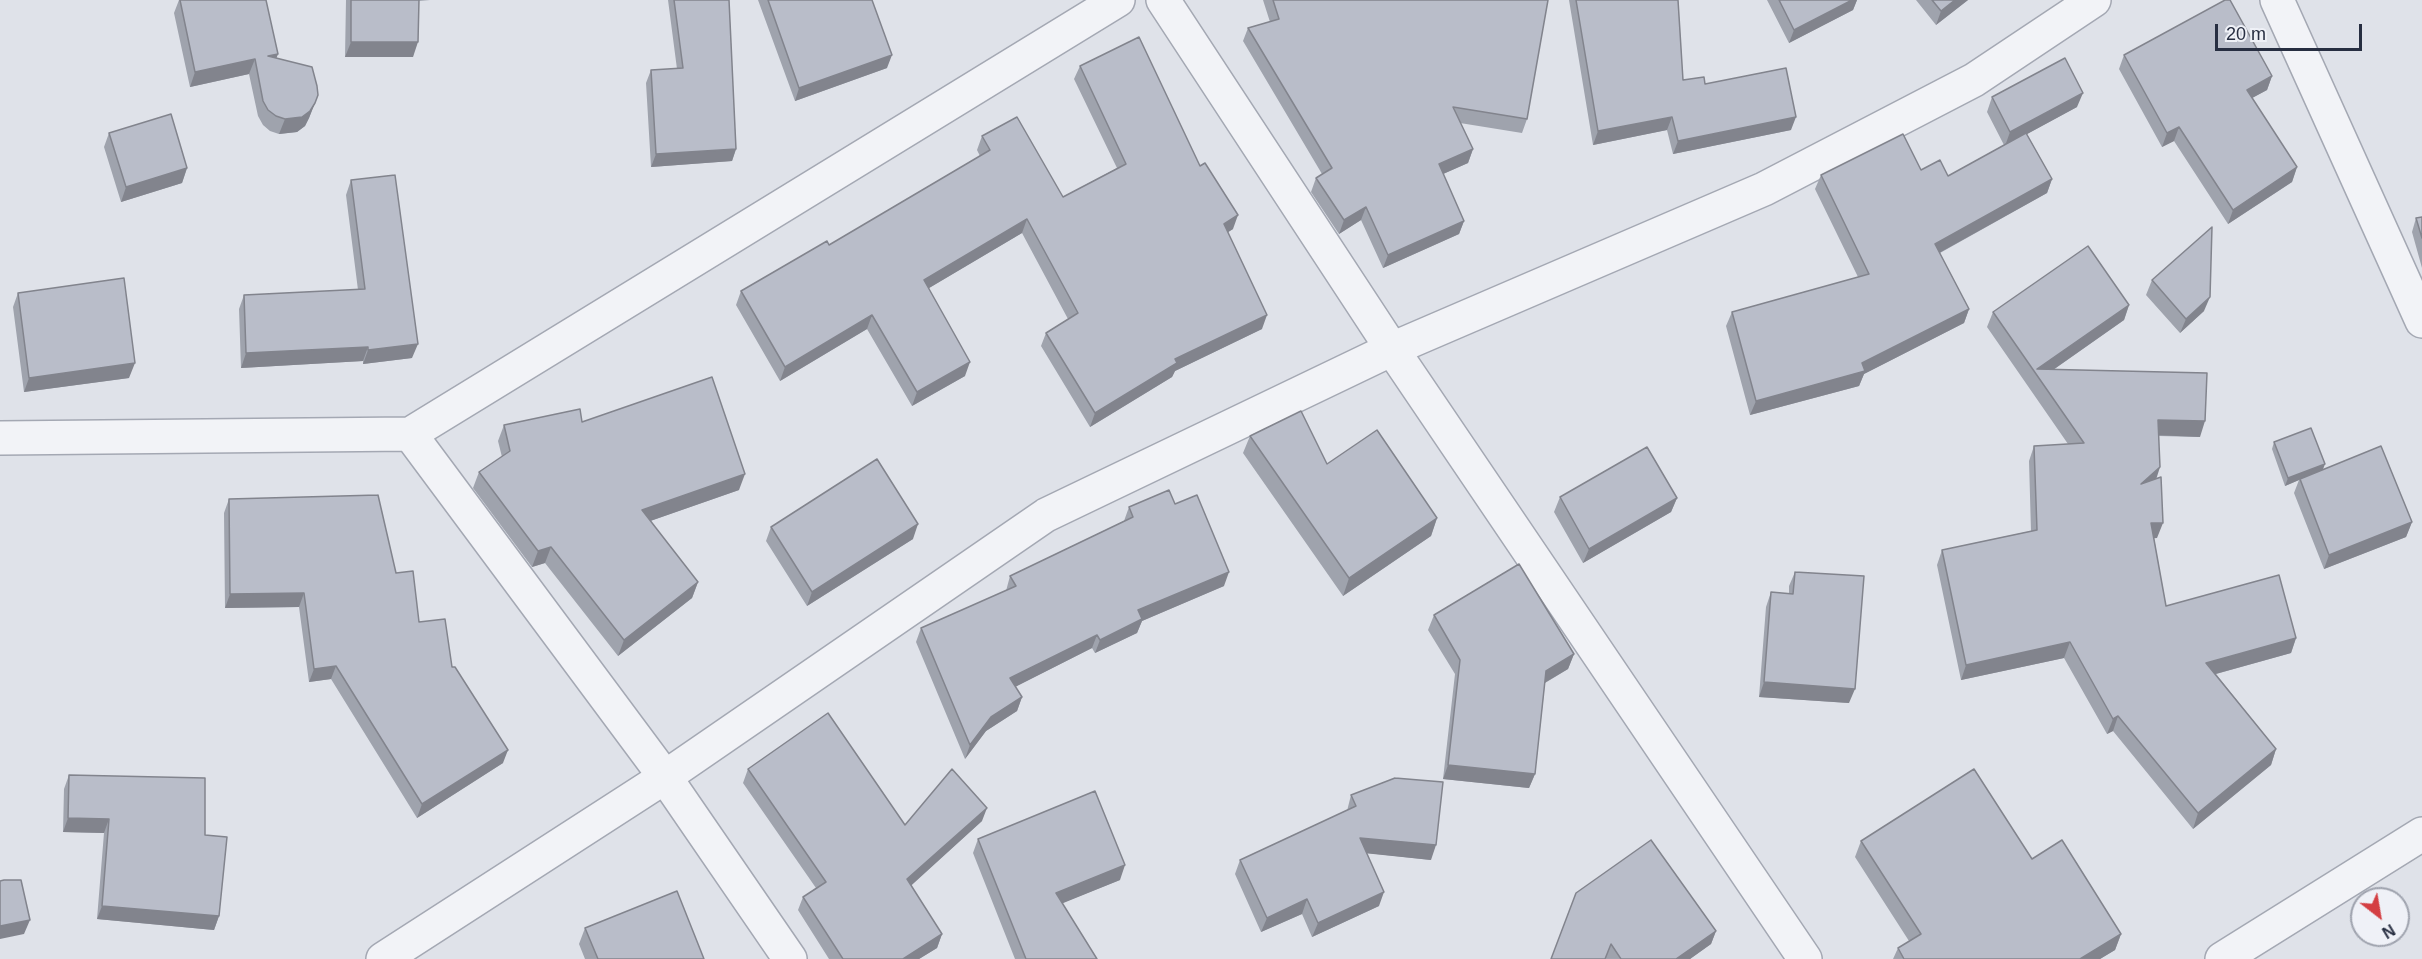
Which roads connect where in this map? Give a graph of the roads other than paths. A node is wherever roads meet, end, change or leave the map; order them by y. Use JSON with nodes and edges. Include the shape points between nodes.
{"nodes":[{"id":1,"x":1118,"y":0,"type":"edge"},
{"id":2,"x":1163,"y":0,"type":"edge"},
{"id":3,"x":2094,"y":0,"type":"edge"},
{"id":4,"x":2277,"y":0,"type":"edge"},
{"id":5,"x":2422,"y":321,"type":"edge"},
{"id":6,"x":1392,"y":349,"type":"junction"},
{"id":7,"x":410,"y":434,"type":"junction"},
{"id":8,"x":0,"y":438,"type":"edge"},
{"id":9,"x":665,"y":777,"type":"junction"},
{"id":10,"x":2422,"y":834,"type":"edge"},
{"id":11,"x":383,"y":959,"type":"edge"},
{"id":12,"x":790,"y":959,"type":"edge"},
{"id":13,"x":1805,"y":959,"type":"edge"},
{"id":14,"x":2222,"y":959,"type":"edge"}],
"edges":[{"from":1,"to":7,"type":"street"},
{"from":2,"to":6,"type":"street"},
{"from":3,"to":6,"type":"street","via":[[1974,80],[1764,189]]},
{"from":4,"to":5,"type":"street"},
{"from":6,"to":9,"type":"street","via":[[1046,515]]},
{"from":6,"to":13,"type":"street"},
{"from":7,"to":8,"type":"street"},
{"from":7,"to":9,"type":"street"},
{"from":9,"to":11,"type":"street"},
{"from":9,"to":12,"type":"street"},
{"from":10,"to":14,"type":"street"}]}
